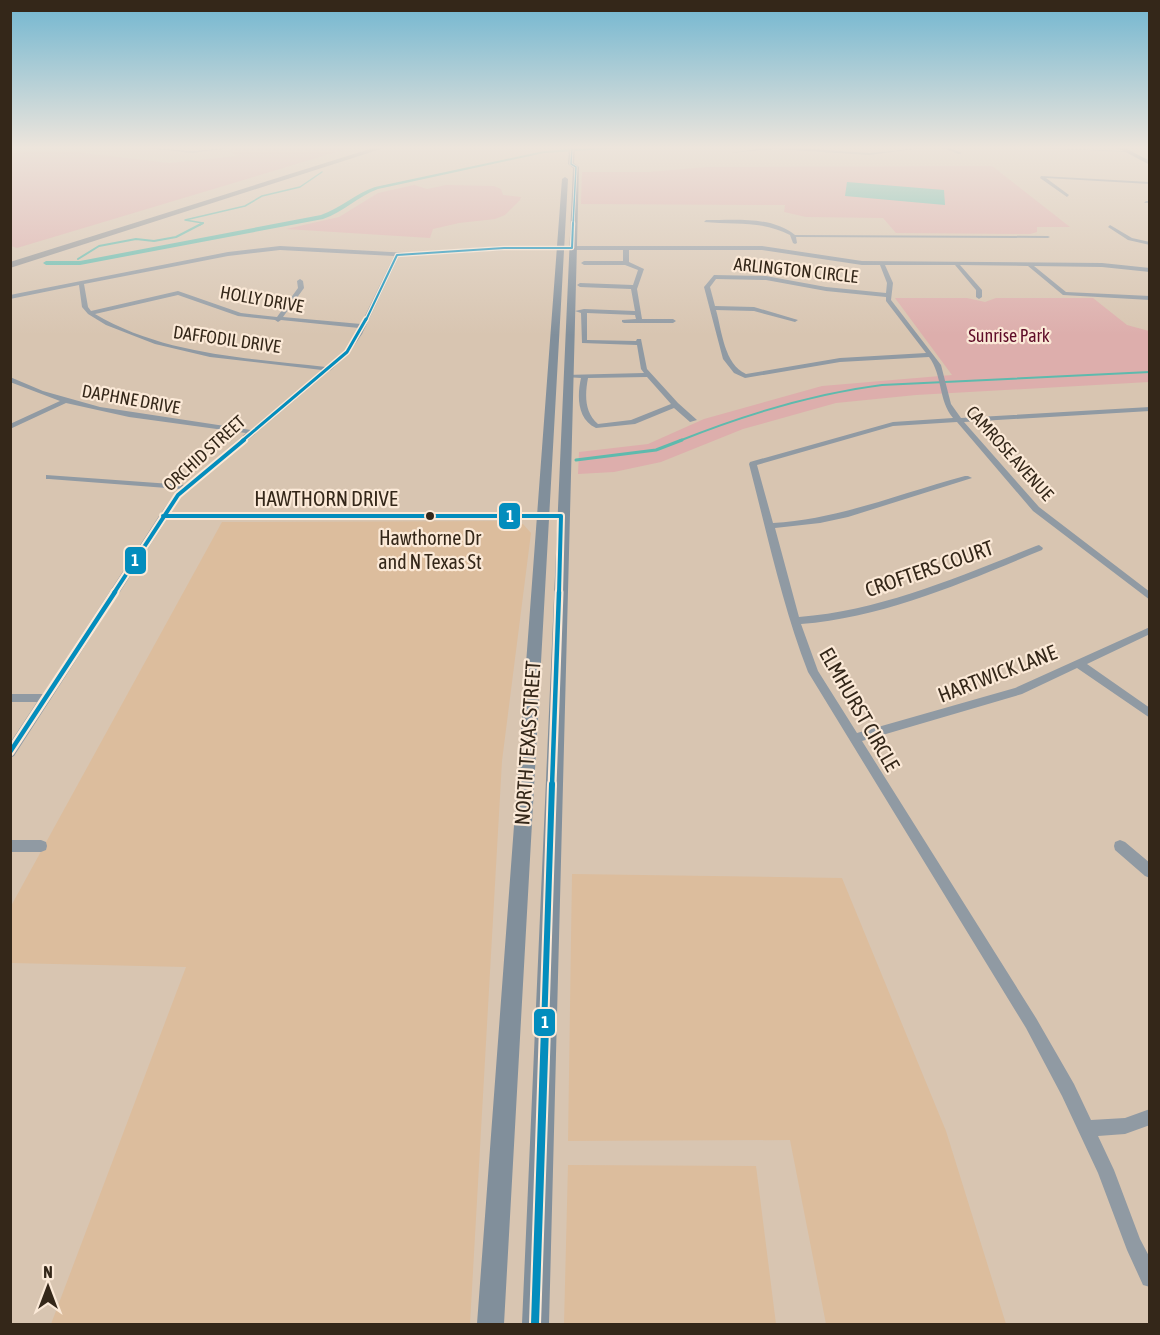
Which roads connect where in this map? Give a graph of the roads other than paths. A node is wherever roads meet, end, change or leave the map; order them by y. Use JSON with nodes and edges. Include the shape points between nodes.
{"nodes":[{"id":1,"x":158,"y":210,"type":"edge"},
{"id":2,"x":183,"y":210,"type":"edge"},
{"id":3,"x":563,"y":210,"type":"edge"},
{"id":4,"x":574,"y":210,"type":"edge"},
{"id":5,"x":706,"y":221,"type":"dead end"},
{"id":6,"x":1110,"y":226,"type":"dead end"},
{"id":7,"x":794,"y":236,"type":"junction"},
{"id":8,"x":1048,"y":237,"type":"dead end"},
{"id":9,"x":1149,"y":244,"type":"edge"},
{"id":10,"x":561,"y":248,"type":"junction"},
{"id":11,"x":572,"y":248,"type":"junction"},
{"id":12,"x":626,"y":250,"type":"junction"},
{"id":13,"x":245,"y":251,"type":"junction"},
{"id":14,"x":790,"y":251,"type":"junction"},
{"id":15,"x":672,"y":253,"type":"dead end"},
{"id":16,"x":398,"y":255,"type":"junction"},
{"id":17,"x":10,"y":256,"type":"edge"},
{"id":18,"x":249,"y":259,"type":"dead end"},
{"id":19,"x":584,"y":263,"type":"dead end"},
{"id":20,"x":626,"y":263,"type":"junction"},
{"id":21,"x":882,"y":264,"type":"junction"},
{"id":22,"x":10,"y":265,"type":"edge"},
{"id":23,"x":957,"y":265,"type":"junction"},
{"id":24,"x":1030,"y":265,"type":"junction"},
{"id":25,"x":1149,"y":270,"type":"edge"},
{"id":26,"x":300,"y":281,"type":"dead end"},
{"id":27,"x":81,"y":282,"type":"junction"},
{"id":28,"x":580,"y":285,"type":"dead end"},
{"id":29,"x":635,"y":287,"type":"junction"},
{"id":30,"x":887,"y":295,"type":"junction"},
{"id":31,"x":10,"y":297,"type":"edge"},
{"id":32,"x":979,"y":297,"type":"dead end"},
{"id":33,"x":1149,"y":298,"type":"edge"},
{"id":34,"x":712,"y":308,"type":"junction"},
{"id":35,"x":570,"y":310,"type":"junction"},
{"id":36,"x":584,"y":311,"type":"junction"},
{"id":37,"x":90,"y":313,"type":"junction"},
{"id":38,"x":638,"y":313,"type":"junction"},
{"id":39,"x":278,"y":320,"type":"junction"},
{"id":40,"x":795,"y":320,"type":"dead end"},
{"id":41,"x":624,"y":321,"type":"dead end"},
{"id":42,"x":639,"y":321,"type":"junction"},
{"id":43,"x":673,"y":321,"type":"dead end"},
{"id":44,"x":362,"y":326,"type":"junction"},
{"id":45,"x":930,"y":355,"type":"junction"},
{"id":46,"x":329,"y":369,"type":"junction"},
{"id":47,"x":648,"y":375,"type":"junction"},
{"id":48,"x":567,"y":376,"type":"junction"},
{"id":49,"x":585,"y":376,"type":"junction"},
{"id":50,"x":10,"y":378,"type":"edge"},
{"id":51,"x":63,"y":402,"type":"junction"},
{"id":52,"x":675,"y":405,"type":"junction"},
{"id":53,"x":1149,"y":409,"type":"edge"},
{"id":54,"x":958,"y":419,"type":"junction"},
{"id":55,"x":693,"y":420,"type":"dead end"},
{"id":56,"x":10,"y":427,"type":"edge"},
{"id":57,"x":251,"y":432,"type":"junction"},
{"id":58,"x":49,"y":477,"type":"dead end"},
{"id":59,"x":968,"y":478,"type":"dead end"},
{"id":60,"x":186,"y":487,"type":"junction"},
{"id":61,"x":163,"y":516,"type":"junction"},
{"id":62,"x":551,"y":516,"type":"junction"},
{"id":63,"x":769,"y":526,"type":"junction"},
{"id":64,"x":1039,"y":548,"type":"dead end"},
{"id":65,"x":1149,"y":597,"type":"edge"},
{"id":66,"x":795,"y":621,"type":"junction"},
{"id":67,"x":1149,"y":630,"type":"edge"},
{"id":68,"x":1078,"y":663,"type":"junction"},
{"id":69,"x":10,"y":698,"type":"edge"},
{"id":70,"x":46,"y":698,"type":"junction"},
{"id":71,"x":1149,"y":714,"type":"edge"},
{"id":72,"x":854,"y":739,"type":"junction"},
{"id":73,"x":10,"y":753,"type":"edge"},
{"id":74,"x":10,"y":846,"type":"edge"},
{"id":75,"x":41,"y":846,"type":"dead end"},
{"id":76,"x":1120,"y":846,"type":"dead end"},
{"id":77,"x":1149,"y":872,"type":"edge"},
{"id":78,"x":1149,"y":1118,"type":"edge"},
{"id":79,"x":1088,"y":1130,"type":"junction"},
{"id":80,"x":1149,"y":1278,"type":"edge"},
{"id":81,"x":490,"y":1324,"type":"edge"},
{"id":82,"x":535,"y":1324,"type":"edge"}],
"edges":[{"from":1,"to":17,"type":"highway"},
{"from":2,"to":22,"type":"highway"},
{"from":3,"to":10,"type":"main road","name":"NORTH TEXAS STREET"},
{"from":4,"to":11,"type":"main road","name":"NORTH TEXAS STREET"},
{"from":5,"to":7,"type":"street","via":[[767,224]]},
{"from":6,"to":9,"type":"street","via":[[1130,239]]},
{"from":7,"to":8,"type":"street"},
{"from":7,"to":14,"type":"street","via":[[796,243]]},
{"from":10,"to":11,"type":"street"},
{"from":10,"to":16,"type":"street"},
{"from":10,"to":62,"type":"main road","name":"NORTH TEXAS STREET"},
{"from":11,"to":12,"type":"street"},
{"from":11,"to":35,"type":"main road","name":"NORTH TEXAS STREET"},
{"from":12,"to":14,"type":"street"},
{"from":12,"to":15,"type":"street"},
{"from":12,"to":20,"type":"street"},
{"from":13,"to":16,"type":"street","via":[[296,248]]},
{"from":13,"to":18,"type":"street"},
{"from":13,"to":27,"type":"street"},
{"from":14,"to":21,"type":"street"},
{"from":16,"to":44,"type":"street","name":"ORCHID STREET"},
{"from":19,"to":20,"type":"street"},
{"from":20,"to":29,"type":"street","via":[[641,269]]},
{"from":21,"to":23,"type":"street"},
{"from":21,"to":30,"type":"street","name":"CAMROSE AVENUE","via":[[890,283]]},
{"from":23,"to":24,"type":"street"},
{"from":23,"to":32,"type":"street","via":[[979,290]]},
{"from":24,"to":25,"type":"street","via":[[1102,265]]},
{"from":24,"to":33,"type":"street","via":[[1065,294]]},
{"from":26,"to":39,"type":"street","via":[[301,288]]},
{"from":27,"to":31,"type":"street"},
{"from":27,"to":37,"type":"street","via":[[85,307]]},
{"from":28,"to":29,"type":"street"},
{"from":29,"to":38,"type":"street"},
{"from":30,"to":34,"type":"street","name":"ARLINGTON CIRCLE","via":[[766,278],[714,277],[707,287]]},
{"from":30,"to":45,"type":"street","name":"CAMROSE AVENUE"},
{"from":34,"to":40,"type":"street","via":[[760,310]]},
{"from":34,"to":45,"type":"street","name":"ARLINGTON CIRCLE","via":[[726,359],[736,372],[745,376],[840,360]]},
{"from":35,"to":36,"type":"street"},
{"from":35,"to":48,"type":"main road","name":"NORTH TEXAS STREET"},
{"from":36,"to":38,"type":"street"},
{"from":36,"to":47,"type":"street","via":[[584,342],[640,341]]},
{"from":37,"to":39,"type":"street","name":"HOLLY DRIVE","via":[[178,293],[222,310]]},
{"from":37,"to":46,"type":"street","name":"DAFFODIL DRIVE","via":[[108,324],[172,348]]},
{"from":38,"to":42,"type":"street"},
{"from":39,"to":44,"type":"street","name":"HOLLY DRIVE"},
{"from":41,"to":42,"type":"street"},
{"from":42,"to":43,"type":"street"},
{"from":44,"to":46,"type":"street","name":"ORCHID STREET","via":[[347,352]]},
{"from":45,"to":54,"type":"street","name":"CAMROSE AVENUE","via":[[942,377],[950,410]]},
{"from":46,"to":57,"type":"street","name":"ORCHID STREET"},
{"from":47,"to":49,"type":"street"},
{"from":47,"to":52,"type":"street"},
{"from":48,"to":49,"type":"street"},
{"from":48,"to":62,"type":"main road","name":"NORTH TEXAS STREET"},
{"from":49,"to":52,"type":"street","via":[[581,399],[597,426],[632,422]]},
{"from":50,"to":51,"type":"street","name":"DAPHNE DRIVE"},
{"from":51,"to":56,"type":"street"},
{"from":51,"to":57,"type":"street","name":"DAPHNE DRIVE","via":[[122,416]]},
{"from":52,"to":55,"type":"street"},
{"from":53,"to":54,"type":"street","name":"ELMHURST CIRCLE"},
{"from":54,"to":63,"type":"street","name":"ELMHURST CIRCLE","via":[[874,428],[753,464]]},
{"from":54,"to":65,"type":"street","name":"CAMROSE AVENUE","via":[[1036,509]]},
{"from":57,"to":60,"type":"street","name":"ORCHID STREET"},
{"from":58,"to":60,"type":"street"},
{"from":59,"to":63,"type":"street","via":[[843,517]]},
{"from":60,"to":61,"type":"street","name":"ORCHID STREET"},
{"from":61,"to":62,"type":"street","name":"HAWTHORN DRIVE"},
{"from":61,"to":70,"type":"street","name":"ORCHID STREET"},
{"from":62,"to":81,"type":"main road","name":"NORTH TEXAS STREET"},
{"from":62,"to":82,"type":"main road","name":"NORTH TEXAS STREET"},
{"from":63,"to":66,"type":"street","name":"ELMHURST CIRCLE"},
{"from":64,"to":66,"type":"street","name":"CROFTERS COURT","via":[[910,598],[834,617]]},
{"from":66,"to":72,"type":"street","name":"ELMHURST CIRCLE","via":[[813,672]]},
{"from":67,"to":68,"type":"street","name":"HARTWICK LANE"},
{"from":68,"to":71,"type":"street"},
{"from":68,"to":72,"type":"street","name":"HARTWICK LANE","via":[[988,702]]},
{"from":69,"to":70,"type":"street"},
{"from":70,"to":73,"type":"street","name":"ORCHID STREET"},
{"from":72,"to":79,"type":"street","name":"ELMHURST CIRCLE","via":[[1031,1023]]},
{"from":74,"to":75,"type":"street"},
{"from":76,"to":77,"type":"street"},
{"from":78,"to":79,"type":"street","via":[[1125,1126]]},
{"from":79,"to":80,"type":"street","name":"ELMHURST CIRCLE"}]}
